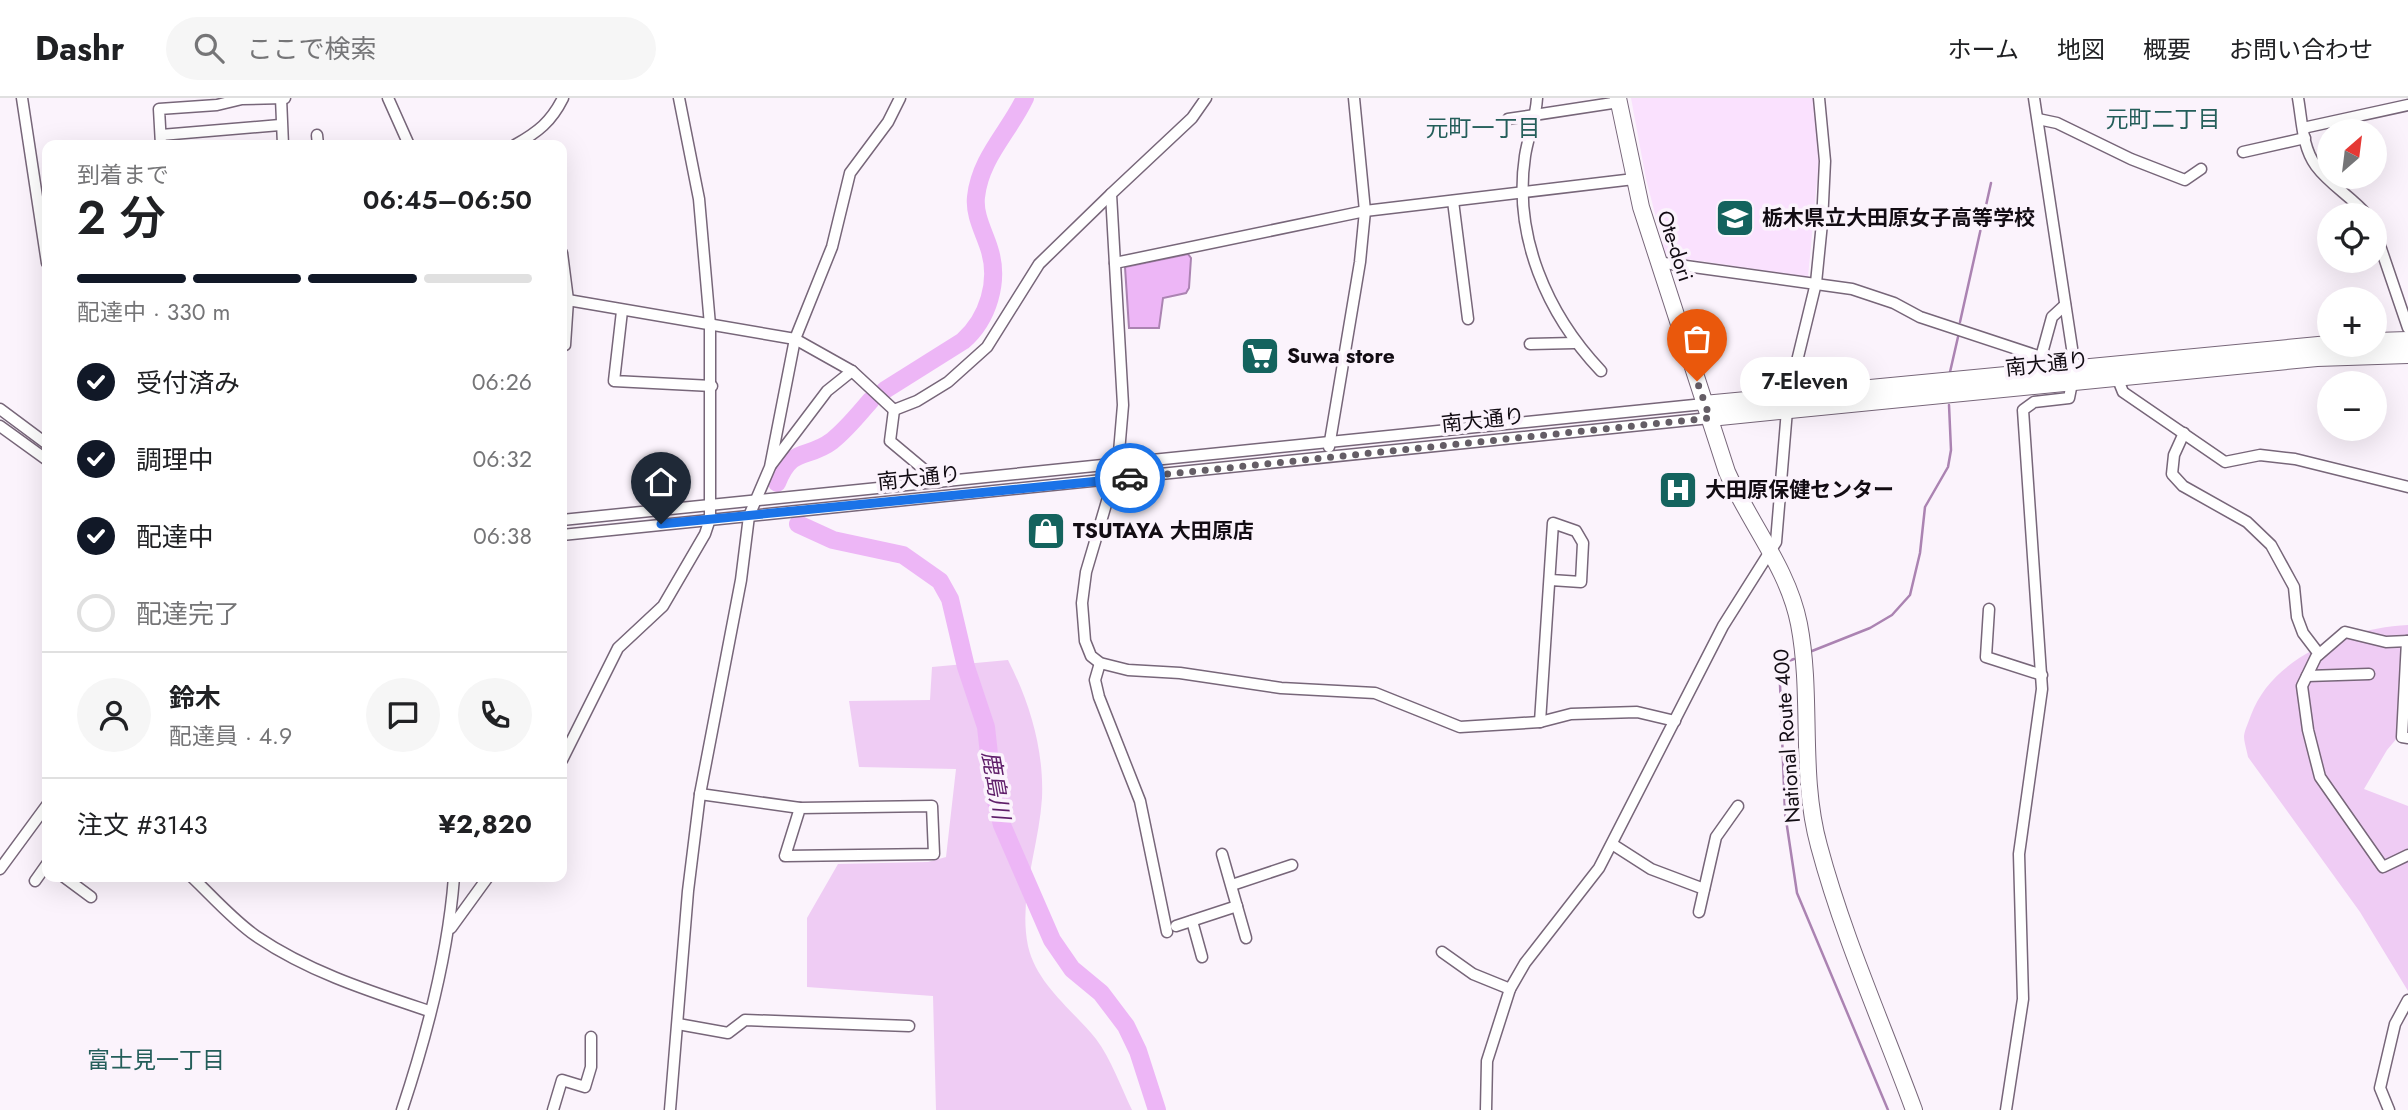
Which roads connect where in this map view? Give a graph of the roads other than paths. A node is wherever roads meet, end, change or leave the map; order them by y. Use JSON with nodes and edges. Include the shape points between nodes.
{"nodes":[{"id":1,"x":22,"y":98,"type":"edge"},
{"id":2,"x":282,"y":98,"type":"edge"},
{"id":3,"x":388,"y":98,"type":"edge"},
{"id":4,"x":562,"y":98,"type":"edge"},
{"id":5,"x":680,"y":98,"type":"edge"},
{"id":6,"x":900,"y":98,"type":"edge"},
{"id":7,"x":1206,"y":98,"type":"edge"},
{"id":8,"x":1354,"y":98,"type":"edge"},
{"id":9,"x":1537,"y":98,"type":"edge"},
{"id":10,"x":1819,"y":98,"type":"edge"},
{"id":11,"x":2034,"y":98,"type":"edge"},
{"id":12,"x":2298,"y":98,"type":"edge"},
{"id":13,"x":1618,"y":100,"type":"edge"},
{"id":14,"x":2408,"y":105,"type":"edge"},
{"id":15,"x":1536,"y":114,"type":"junction"},
{"id":16,"x":1508,"y":119,"type":"dead end"},
{"id":17,"x":2038,"y":119,"type":"junction"},
{"id":18,"x":280,"y":125,"type":"junction"},
{"id":19,"x":2304,"y":133,"type":"junction"},
{"id":20,"x":161,"y":140,"type":"edge"},
{"id":21,"x":282,"y":140,"type":"edge"},
{"id":22,"x":407,"y":140,"type":"edge"},
{"id":23,"x":524,"y":140,"type":"edge"},
{"id":24,"x":2243,"y":152,"type":"dead end"},
{"id":25,"x":2201,"y":169,"type":"dead end"},
{"id":26,"x":42,"y":172,"type":"edge"},
{"id":27,"x":33,"y":173,"type":"junction"},
{"id":28,"x":1634,"y":179,"type":"junction"},
{"id":29,"x":1522,"y":193,"type":"junction"},
{"id":30,"x":1111,"y":194,"type":"junction"},
{"id":31,"x":1453,"y":201,"type":"junction"},
{"id":32,"x":2357,"y":203,"type":"edge"},
{"id":33,"x":1365,"y":211,"type":"junction"},
{"id":34,"x":42,"y":226,"type":"edge"},
{"id":35,"x":1657,"y":261,"type":"junction"},
{"id":36,"x":1115,"y":263,"type":"junction"},
{"id":37,"x":2387,"y":266,"type":"edge"},
{"id":38,"x":1816,"y":283,"type":"junction"},
{"id":39,"x":567,"y":300,"type":"edge"},
{"id":40,"x":2065,"y":305,"type":"junction"},
{"id":41,"x":622,"y":311,"type":"junction"},
{"id":42,"x":1468,"y":319,"type":"dead end"},
{"id":43,"x":710,"y":325,"type":"junction"},
{"id":44,"x":2408,"y":328,"type":"edge"},
{"id":45,"x":795,"y":339,"type":"junction"},
{"id":46,"x":2408,"y":340,"type":"edge"},
{"id":47,"x":2387,"y":341,"type":"edge"},
{"id":48,"x":1574,"y":343,"type":"junction"},
{"id":49,"x":1530,"y":344,"type":"dead end"},
{"id":50,"x":2317,"y":346,"type":"edge"},
{"id":51,"x":2408,"y":355,"type":"edge"},
{"id":52,"x":852,"y":371,"type":"junction"},
{"id":53,"x":1601,"y":371,"type":"dead end"},
{"id":54,"x":2073,"y":376,"type":"junction"},
{"id":55,"x":2117,"y":377,"type":"junction"},
{"id":56,"x":712,"y":386,"type":"junction"},
{"id":57,"x":1787,"y":405,"type":"junction"},
{"id":58,"x":0,"y":410,"type":"edge"},
{"id":59,"x":894,"y":410,"type":"junction"},
{"id":60,"x":1707,"y":411,"type":"junction"},
{"id":61,"x":0,"y":426,"type":"edge"},
{"id":62,"x":2184,"y":433,"type":"junction"},
{"id":63,"x":42,"y":440,"type":"edge"},
{"id":64,"x":1329,"y":443,"type":"junction"},
{"id":65,"x":42,"y":456,"type":"edge"},
{"id":66,"x":1328,"y":457,"type":"junction"},
{"id":67,"x":1118,"y":464,"type":"junction"},
{"id":68,"x":770,"y":467,"type":"junction"},
{"id":69,"x":1114,"y":480,"type":"junction"},
{"id":70,"x":939,"y":482,"type":"junction"},
{"id":71,"x":2408,"y":487,"type":"edge"},
{"id":72,"x":755,"y":499,"type":"junction"},
{"id":73,"x":710,"y":504,"type":"junction"},
{"id":74,"x":749,"y":516,"type":"junction"},
{"id":75,"x":567,"y":519,"type":"edge"},
{"id":76,"x":710,"y":519,"type":"junction"},
{"id":77,"x":567,"y":534,"type":"edge"},
{"id":78,"x":1771,"y":554,"type":"junction"},
{"id":79,"x":1551,"y":580,"type":"junction"},
{"id":80,"x":1989,"y":609,"type":"dead end"},
{"id":81,"x":2407,"y":641,"type":"edge"},
{"id":82,"x":2319,"y":654,"type":"junction"},
{"id":83,"x":1100,"y":663,"type":"junction"},
{"id":84,"x":2369,"y":674,"type":"dead end"},
{"id":85,"x":2042,"y":675,"type":"junction"},
{"id":86,"x":2307,"y":676,"type":"junction"},
{"id":87,"x":1675,"y":721,"type":"junction"},
{"id":88,"x":1540,"y":722,"type":"junction"},
{"id":89,"x":2408,"y":738,"type":"edge"},
{"id":90,"x":567,"y":750,"type":"edge"},
{"id":91,"x":700,"y":794,"type":"junction"},
{"id":92,"x":1738,"y":806,"type":"dead end"},
{"id":93,"x":800,"y":808,"type":"junction"},
{"id":94,"x":42,"y":812,"type":"edge"},
{"id":95,"x":1612,"y":844,"type":"junction"},
{"id":96,"x":1222,"y":854,"type":"dead end"},
{"id":97,"x":2408,"y":855,"type":"edge"},
{"id":98,"x":1292,"y":865,"type":"dead end"},
{"id":99,"x":0,"y":869,"type":"edge"},
{"id":100,"x":42,"y":871,"type":"edge"},
{"id":101,"x":35,"y":881,"type":"dead end"},
{"id":102,"x":71,"y":882,"type":"edge"},
{"id":103,"x":197,"y":882,"type":"edge"},
{"id":104,"x":454,"y":882,"type":"edge"},
{"id":105,"x":484,"y":882,"type":"edge"},
{"id":106,"x":1232,"y":885,"type":"junction"},
{"id":107,"x":1704,"y":889,"type":"junction"},
{"id":108,"x":92,"y":897,"type":"dead end"},
{"id":109,"x":1237,"y":906,"type":"junction"},
{"id":110,"x":1699,"y":912,"type":"dead end"},
{"id":111,"x":1192,"y":921,"type":"junction"},
{"id":112,"x":450,"y":930,"type":"junction"},
{"id":113,"x":1246,"y":938,"type":"dead end"},
{"id":114,"x":1442,"y":951,"type":"dead end"},
{"id":115,"x":1202,"y":957,"type":"dead end"},
{"id":116,"x":1510,"y":989,"type":"junction"},
{"id":117,"x":2408,"y":1000,"type":"edge"},
{"id":118,"x":429,"y":1011,"type":"junction"},
{"id":119,"x":678,"y":1024,"type":"junction"},
{"id":120,"x":909,"y":1026,"type":"dead end"},
{"id":121,"x":591,"y":1037,"type":"dead end"},
{"id":122,"x":402,"y":1110,"type":"edge"},
{"id":123,"x":553,"y":1110,"type":"edge"},
{"id":124,"x":670,"y":1110,"type":"edge"},
{"id":125,"x":1486,"y":1110,"type":"edge"},
{"id":126,"x":1914,"y":1110,"type":"edge"},
{"id":127,"x":2007,"y":1110,"type":"edge"},
{"id":128,"x":2389,"y":1110,"type":"edge"}],
"edges":[{"from":1,"to":27,"type":"street"},
{"from":2,"to":18,"type":"street"},
{"from":2,"to":20,"type":"street","via":[[159,109]]},
{"from":3,"to":22,"type":"street"},
{"from":4,"to":23,"type":"street","via":[[553,118]]},
{"from":5,"to":43,"type":"street","via":[[699,199]]},
{"from":6,"to":45,"type":"street","via":[[850,173],[825,267]]},
{"from":7,"to":30,"type":"street","via":[[1192,118]]},
{"from":8,"to":33,"type":"street"},
{"from":9,"to":15,"type":"street"},
{"from":10,"to":38,"type":"street","via":[[1825,161]]},
{"from":11,"to":17,"type":"street"},
{"from":12,"to":19,"type":"street"},
{"from":13,"to":15,"type":"street"},
{"from":13,"to":28,"type":"highway","name":"Ote-dori"},
{"from":14,"to":19,"type":"street"},
{"from":15,"to":16,"type":"street"},
{"from":15,"to":29,"type":"street","via":[[1525,156]]},
{"from":17,"to":25,"type":"street","via":[[2057,123],[2185,180]]},
{"from":17,"to":40,"type":"street"},
{"from":18,"to":20,"type":"street"},
{"from":18,"to":21,"type":"street"},
{"from":19,"to":24,"type":"street"},
{"from":19,"to":32,"type":"street","via":[[2315,164]]},
{"from":26,"to":27,"type":"street"},
{"from":27,"to":34,"type":"street"},
{"from":28,"to":29,"type":"street"},
{"from":28,"to":35,"type":"highway","name":"Ote-dori"},
{"from":29,"to":31,"type":"street"},
{"from":29,"to":48,"type":"street","via":[[1535,268]]},
{"from":30,"to":36,"type":"street"},
{"from":30,"to":59,"type":"street","via":[[1039,264],[987,347],[948,382]]},
{"from":31,"to":33,"type":"street"},
{"from":31,"to":42,"type":"street"},
{"from":33,"to":36,"type":"street"},
{"from":33,"to":64,"type":"street"},
{"from":35,"to":38,"type":"street"},
{"from":35,"to":60,"type":"highway","name":"Ote-dori"},
{"from":36,"to":67,"type":"street","via":[[1123,405]]},
{"from":37,"to":44,"type":"street"},
{"from":38,"to":40,"type":"street","via":[[1884,299],[1920,317],[2041,357],[2052,317]]},
{"from":38,"to":57,"type":"street"},
{"from":39,"to":41,"type":"street"},
{"from":40,"to":54,"type":"street"},
{"from":41,"to":43,"type":"street"},
{"from":41,"to":56,"type":"street","via":[[614,381]]},
{"from":43,"to":45,"type":"street"},
{"from":43,"to":56,"type":"street"},
{"from":45,"to":52,"type":"street"},
{"from":45,"to":68,"type":"street"},
{"from":46,"to":47,"type":"highway"},
{"from":48,"to":49,"type":"street"},
{"from":48,"to":53,"type":"street"},
{"from":50,"to":54,"type":"highway","name":"南大通り"},
{"from":51,"to":55,"type":"highway","name":"南大通り","via":[[2317,358]]},
{"from":52,"to":59,"type":"street"},
{"from":52,"to":68,"type":"street","via":[[827,391]]},
{"from":54,"to":55,"type":"highway","name":"南大通り"},
{"from":54,"to":57,"type":"highway","name":"南大通り"},
{"from":54,"to":85,"type":"street","via":[[2069,398],[2034,402],[2023,410]]},
{"from":55,"to":62,"type":"street","via":[[2123,392]]},
{"from":56,"to":73,"type":"street"},
{"from":57,"to":60,"type":"highway","name":"南大通り"},
{"from":57,"to":78,"type":"street","via":[[1778,531]]},
{"from":58,"to":63,"type":"street"},
{"from":59,"to":70,"type":"street","via":[[890,441]]},
{"from":60,"to":64,"type":"street","name":"南大通り"},
{"from":60,"to":66,"type":"street","name":"南大通り"},
{"from":60,"to":78,"type":"highway","name":"National Route 400","via":[[1735,492]]},
{"from":61,"to":65,"type":"street"},
{"from":62,"to":71,"type":"street","via":[[2225,461],[2260,456],[2295,459]]},
{"from":62,"to":82,"type":"street","via":[[2172,474],[2183,486],[2247,522],[2271,545],[2294,587],[2303,633]]},
{"from":64,"to":66,"type":"street"},
{"from":64,"to":67,"type":"street","name":"南大通り"},
{"from":66,"to":69,"type":"street","name":"南大通り"},
{"from":67,"to":69,"type":"street"},
{"from":67,"to":70,"type":"street","name":"南大通り"},
{"from":68,"to":72,"type":"street"},
{"from":69,"to":74,"type":"street","name":"南大通り"},
{"from":69,"to":83,"type":"street","via":[[1086,572],[1082,603],[1085,641]]},
{"from":70,"to":72,"type":"street","name":"南大通り"},
{"from":72,"to":73,"type":"street","name":"南大通り"},
{"from":72,"to":74,"type":"street"},
{"from":73,"to":75,"type":"street","name":"南大通り"},
{"from":73,"to":76,"type":"street"},
{"from":74,"to":76,"type":"street","name":"南大通り"},
{"from":74,"to":91,"type":"street"},
{"from":76,"to":77,"type":"street","name":"南大通り"},
{"from":76,"to":90,"type":"street","via":[[663,606],[618,648]]},
{"from":78,"to":87,"type":"street","via":[[1723,626]]},
{"from":78,"to":126,"type":"highway","name":"National Route 400","via":[[1785,578],[1800,627],[1810,794],[1819,846]]},
{"from":79,"to":79,"type":"street","via":[[1552,557],[1553,523],[1576,531],[1583,543],[1581,582]]},
{"from":79,"to":88,"type":"street"},
{"from":80,"to":85,"type":"street","via":[[1986,657]]},
{"from":81,"to":82,"type":"street","via":[[2386,642],[2344,632]]},
{"from":81,"to":89,"type":"street","via":[[2402,737]]},
{"from":82,"to":86,"type":"street"},
{"from":83,"to":88,"type":"street","via":[[1281,688],[1375,692],[1460,727]]},
{"from":83,"to":111,"type":"street","via":[[1095,680],[1099,697],[1140,801],[1172,929]]},
{"from":84,"to":86,"type":"street"},
{"from":85,"to":127,"type":"street","via":[[2019,854],[2023,999]]},
{"from":86,"to":97,"type":"street","via":[[2302,686],[2320,778],[2383,867]]},
{"from":87,"to":88,"type":"street","via":[[1637,712],[1571,714]]},
{"from":87,"to":95,"type":"street"},
{"from":91,"to":93,"type":"street"},
{"from":91,"to":119,"type":"street"},
{"from":92,"to":107,"type":"street","via":[[1716,836]]},
{"from":93,"to":93,"type":"street","via":[[785,856],[934,854],[932,806]]},
{"from":94,"to":99,"type":"street"},
{"from":95,"to":107,"type":"street","via":[[1651,869]]},
{"from":95,"to":116,"type":"street"},
{"from":96,"to":106,"type":"street"},
{"from":98,"to":106,"type":"street"},
{"from":100,"to":101,"type":"street"},
{"from":102,"to":108,"type":"street"},
{"from":103,"to":118,"type":"street","via":[[253,934],[290,958],[342,982]]},
{"from":104,"to":112,"type":"street"},
{"from":105,"to":112,"type":"street"},
{"from":106,"to":109,"type":"street"},
{"from":107,"to":110,"type":"street"},
{"from":109,"to":111,"type":"street"},
{"from":109,"to":113,"type":"street"},
{"from":111,"to":115,"type":"street"},
{"from":112,"to":118,"type":"street"},
{"from":114,"to":116,"type":"street","via":[[1473,974]]},
{"from":116,"to":125,"type":"street","via":[[1487,1061]]},
{"from":117,"to":128,"type":"street","via":[[2395,1024],[2380,1088]]},
{"from":118,"to":122,"type":"street"},
{"from":119,"to":120,"type":"street","via":[[729,1033],[745,1020]]},
{"from":119,"to":124,"type":"street"},
{"from":121,"to":123,"type":"street","via":[[591,1067],[585,1087],[562,1080]]}]}
